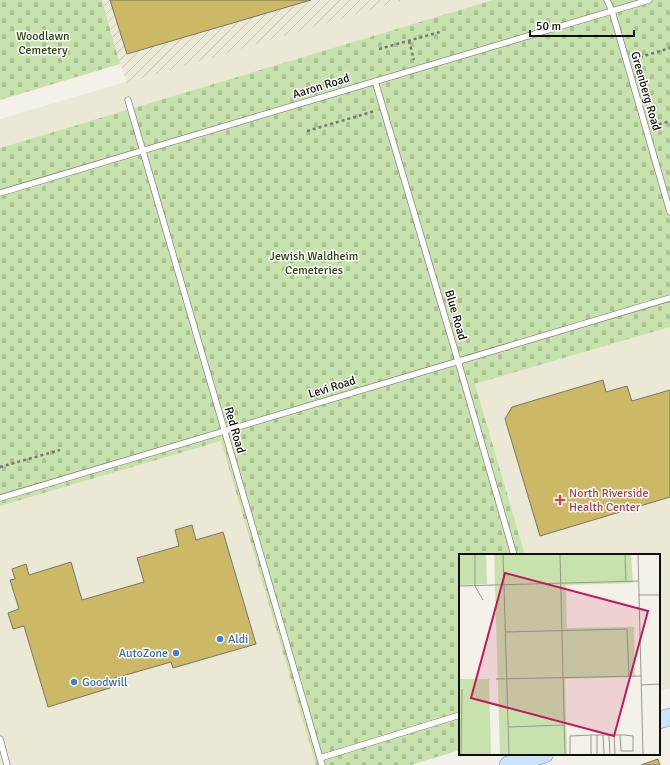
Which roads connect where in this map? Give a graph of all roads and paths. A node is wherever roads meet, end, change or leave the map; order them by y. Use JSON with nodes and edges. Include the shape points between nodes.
{"nodes":[{"id":1,"x":607,"y":0,"type":"edge"},
{"id":2,"x":649,"y":0,"type":"edge"},
{"id":3,"x":612,"y":11,"type":"junction"},
{"id":4,"x":440,"y":32,"type":"dead end"},
{"id":5,"x":409,"y":41,"type":"junction"},
{"id":6,"x":670,"y":48,"type":"edge"},
{"id":7,"x":380,"y":49,"type":"dead end"},
{"id":8,"x":626,"y":61,"type":"junction"},
{"id":9,"x":417,"y":69,"type":"junction"},
{"id":10,"x":376,"y":81,"type":"junction"},
{"id":11,"x":128,"y":100,"type":"dead end"},
{"id":12,"x":383,"y":108,"type":"junction"},
{"id":13,"x":670,"y":121,"type":"edge"},
{"id":14,"x":645,"y":128,"type":"junction"},
{"id":15,"x":307,"y":131,"type":"dead end"},
{"id":16,"x":142,"y":151,"type":"junction"},
{"id":17,"x":0,"y":193,"type":"edge"},
{"id":18,"x":670,"y":212,"type":"edge"},
{"id":19,"x":670,"y":298,"type":"edge"},
{"id":20,"x":458,"y":361,"type":"junction"},
{"id":21,"x":224,"y":431,"type":"junction"},
{"id":22,"x":60,"y":450,"type":"dead end"},
{"id":23,"x":0,"y":467,"type":"edge"},
{"id":24,"x":0,"y":498,"type":"edge"},
{"id":25,"x":514,"y":554,"type":"edge"},
{"id":26,"x":459,"y":715,"type":"edge"},
{"id":27,"x":670,"y":717,"type":"edge"},
{"id":28,"x":660,"y":720,"type":"edge"},
{"id":29,"x":0,"y":739,"type":"edge"},
{"id":30,"x":542,"y":755,"type":"edge"},
{"id":31,"x":320,"y":758,"type":"junction"},
{"id":32,"x":0,"y":764,"type":"edge"},
{"id":33,"x":7,"y":764,"type":"edge"},
{"id":34,"x":322,"y":765,"type":"edge"},
{"id":35,"x":508,"y":765,"type":"edge"}],
"edges":[{"from":1,"to":3,"type":"lane","name":"Greenberg Road"},
{"from":2,"to":3,"type":"lane","name":"Aaron Road"},
{"from":3,"to":8,"type":"lane","name":"Greenberg Road"},
{"from":3,"to":9,"type":"lane","name":"Aaron Road"},
{"from":4,"to":5,"type":"path"},
{"from":5,"to":7,"type":"path"},
{"from":5,"to":9,"type":"path"},
{"from":6,"to":8,"type":"path"},
{"from":8,"to":14,"type":"lane","name":"Greenberg Road"},
{"from":9,"to":10,"type":"lane","name":"Aaron Road"},
{"from":10,"to":12,"type":"lane","name":"Blue Road"},
{"from":10,"to":16,"type":"lane","name":"Aaron Road"},
{"from":11,"to":16,"type":"lane","name":"Red Road"},
{"from":12,"to":15,"type":"path"},
{"from":12,"to":20,"type":"lane","name":"Blue Road"},
{"from":13,"to":14,"type":"path"},
{"from":14,"to":18,"type":"lane","name":"Greenberg Road"},
{"from":16,"to":17,"type":"lane","name":"Aaron Road"},
{"from":16,"to":21,"type":"lane","name":"Red Road"},
{"from":19,"to":20,"type":"lane","name":"Levi Road"},
{"from":20,"to":21,"type":"lane","name":"Levi Road"},
{"from":20,"to":25,"type":"lane","name":"Blue Road"},
{"from":21,"to":24,"type":"lane","name":"Levi Road"},
{"from":21,"to":31,"type":"lane","name":"Red Road"},
{"from":22,"to":23,"type":"path"},
{"from":26,"to":31,"type":"lane"},
{"from":27,"to":28,"type":"main road"},
{"from":29,"to":33,"type":"lane"},
{"from":30,"to":35,"type":"main road"},
{"from":31,"to":34,"type":"lane","name":"Red Road"},
{"from":32,"to":33,"type":"lane"}]}
